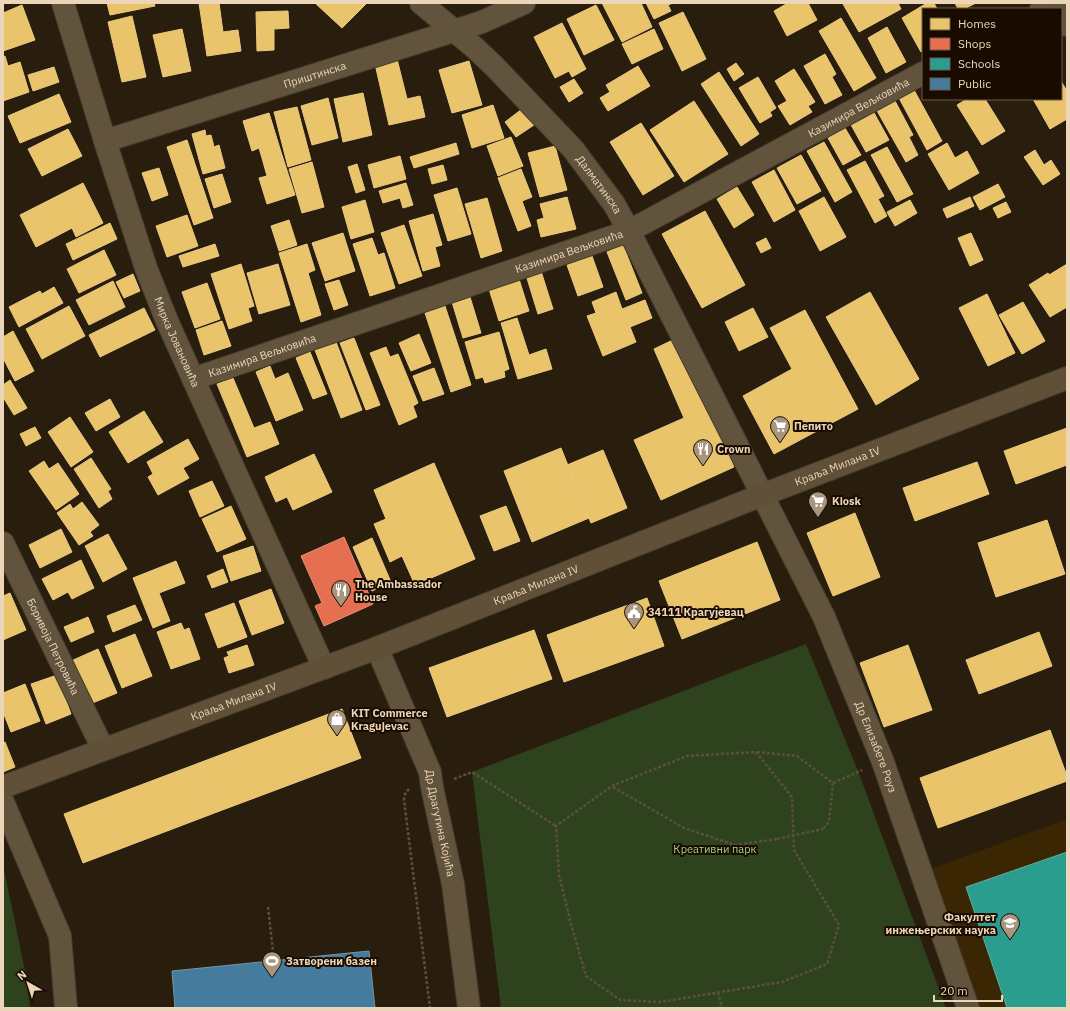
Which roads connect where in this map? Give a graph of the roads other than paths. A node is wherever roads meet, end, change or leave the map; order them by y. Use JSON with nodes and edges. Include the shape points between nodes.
{"nodes":[{"id":1,"x":63,"y":3,"type":"edge"},
{"id":2,"x":421,"y":3,"type":"edge"},
{"id":3,"x":524,"y":3,"type":"edge"},
{"id":4,"x":1054,"y":3,"type":"edge"},
{"id":5,"x":1043,"y":8,"type":"edge"},
{"id":6,"x":1062,"y":16,"type":"edge"},
{"id":7,"x":1067,"y":25,"type":"edge"},
{"id":8,"x":453,"y":30,"type":"junction"},
{"id":9,"x":922,"y":74,"type":"edge"},
{"id":10,"x":105,"y":141,"type":"junction"},
{"id":11,"x":629,"y":231,"type":"junction"},
{"id":12,"x":1067,"y":378,"type":"edge"},
{"id":13,"x":193,"y":379,"type":"junction"},
{"id":14,"x":762,"y":495,"type":"junction"},
{"id":15,"x":3,"y":543,"type":"edge"},
{"id":16,"x":377,"y":648,"type":"junction"},
{"id":17,"x":324,"y":668,"type":"junction"},
{"id":18,"x":103,"y":749,"type":"junction"},
{"id":19,"x":3,"y":787,"type":"edge"},
{"id":20,"x":3,"y":802,"type":"edge"},
{"id":21,"x":66,"y":1008,"type":"edge"},
{"id":22,"x":469,"y":1008,"type":"edge"},
{"id":23,"x":968,"y":1008,"type":"edge"}],
"edges":[{"from":1,"to":10,"type":"street","name":"Мирка Јовановића"},
{"from":2,"to":8,"type":"street","name":"Далматинска"},
{"from":3,"to":8,"type":"street","name":"Приштинска","via":[[482,22]]},
{"from":4,"to":5,"type":"street"},
{"from":6,"to":7,"type":"street"},
{"from":8,"to":10,"type":"street","name":"Приштинска"},
{"from":8,"to":11,"type":"street","name":"Далматинска","via":[[495,67],[573,149],[614,204]]},
{"from":9,"to":11,"type":"street","name":"Казимира Вељковића"},
{"from":10,"to":13,"type":"street","name":"Мирка Јовановића","via":[[146,268]]},
{"from":11,"to":13,"type":"street","name":"Казимира Вељковића"},
{"from":11,"to":14,"type":"street","name":"Далматинска"},
{"from":12,"to":14,"type":"main road","name":"Краља Милана IV"},
{"from":13,"to":17,"type":"street","name":"Мирка Јовановића"},
{"from":14,"to":16,"type":"main road","name":"Краља Милана IV"},
{"from":14,"to":23,"type":"street","name":"Др Елизабете Роуз","via":[[824,617],[880,755]]},
{"from":15,"to":18,"type":"street","name":"Боривоја Петровића"},
{"from":16,"to":17,"type":"main road","name":"Краља Милана IV"},
{"from":16,"to":22,"type":"street","name":"Др Драгутина Којића","via":[[430,772],[453,884]]},
{"from":17,"to":18,"type":"main road","name":"Краља Милана IV"},
{"from":18,"to":19,"type":"main road","name":"Краља Милана IV"},
{"from":20,"to":21,"type":"street","via":[[60,936]]}]}
